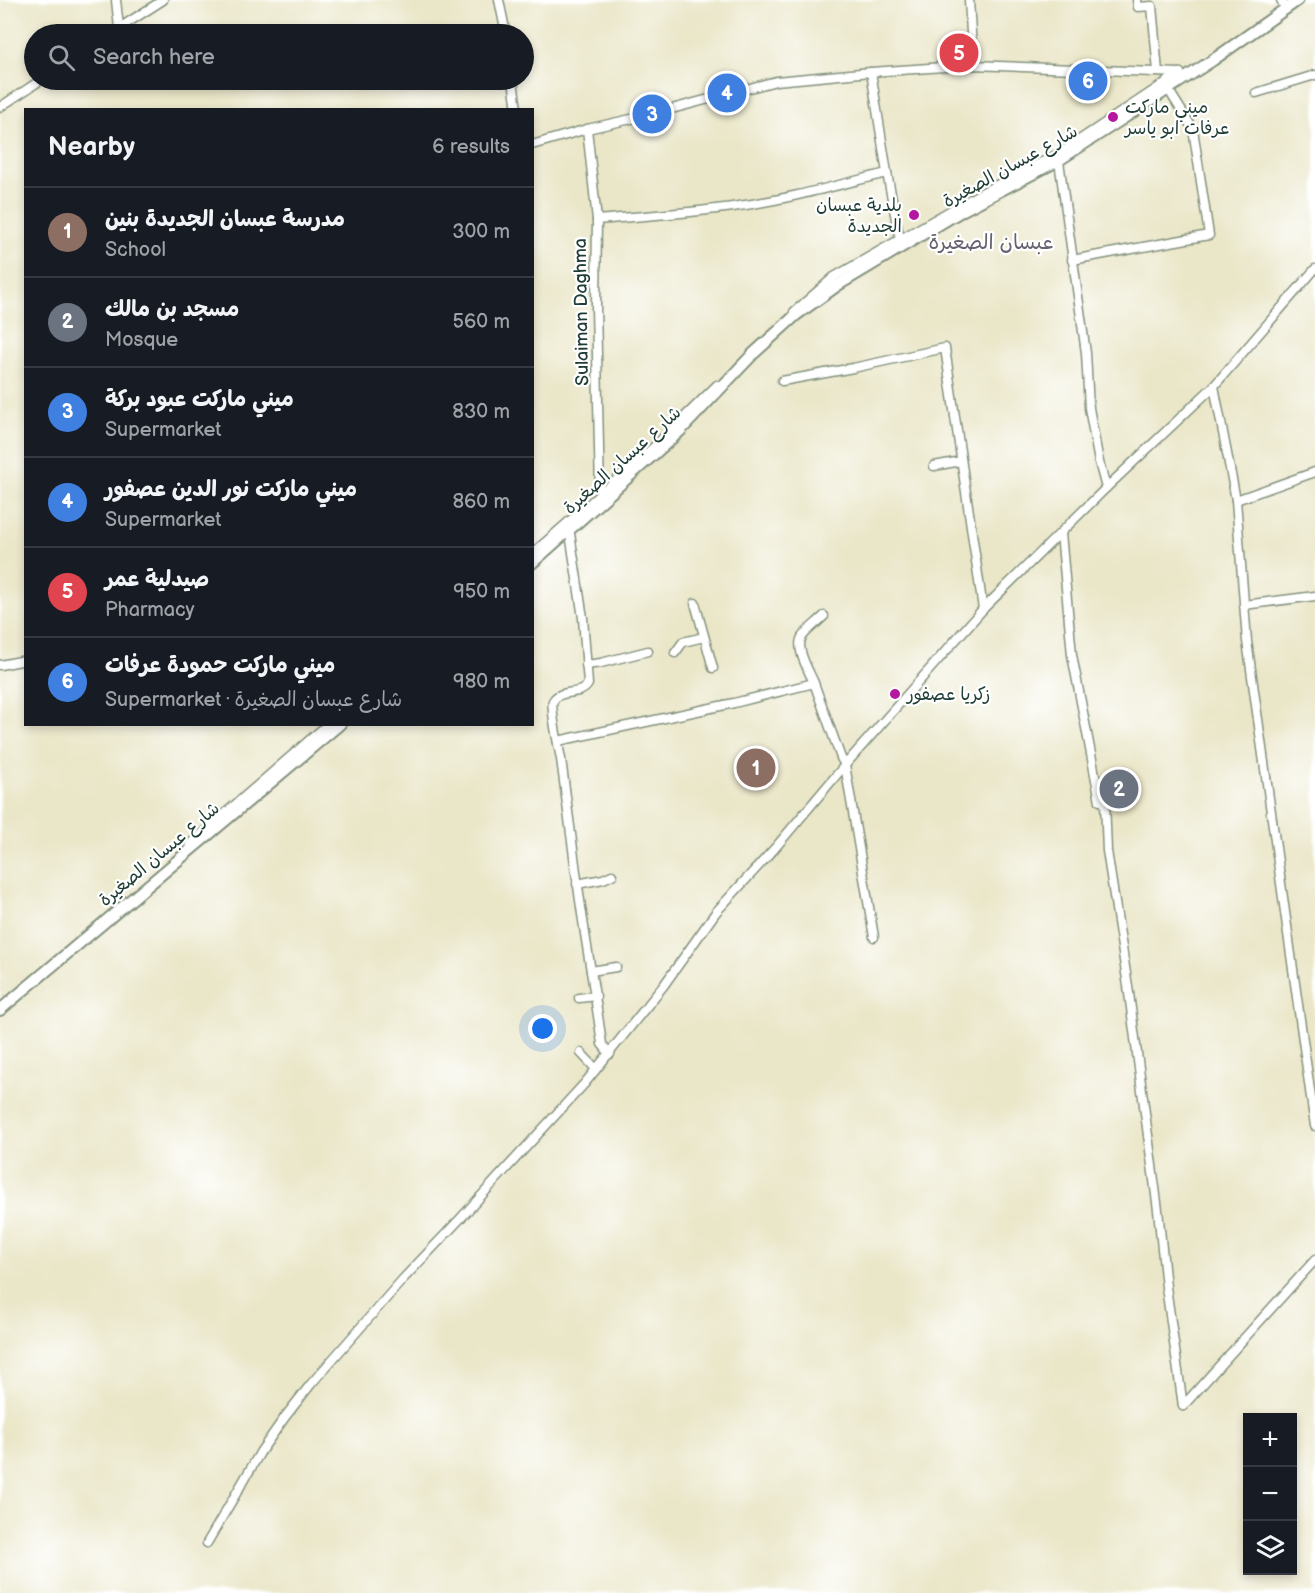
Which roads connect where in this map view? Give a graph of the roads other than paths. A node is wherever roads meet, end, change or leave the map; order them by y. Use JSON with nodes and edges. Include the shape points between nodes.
{"nodes":[{"id":1,"x":116,"y":0,"type":"edge"},
{"id":2,"x":163,"y":0,"type":"edge"},
{"id":3,"x":499,"y":0,"type":"edge"},
{"id":4,"x":969,"y":0,"type":"edge"},
{"id":5,"x":1137,"y":0,"type":"edge"},
{"id":6,"x":1298,"y":0,"type":"edge"},
{"id":7,"x":1284,"y":1,"type":"edge"},
{"id":8,"x":119,"y":24,"type":"edge"},
{"id":9,"x":125,"y":24,"type":"edge"},
{"id":10,"x":504,"y":24,"type":"edge"},
{"id":11,"x":973,"y":65,"type":"junction"},
{"id":12,"x":871,"y":72,"type":"junction"},
{"id":13,"x":1158,"y":72,"type":"junction"},
{"id":14,"x":1180,"y":73,"type":"junction"},
{"id":15,"x":1315,"y":75,"type":"edge"},
{"id":16,"x":1168,"y":89,"type":"junction"},
{"id":17,"x":26,"y":90,"type":"edge"},
{"id":18,"x":514,"y":90,"type":"edge"},
{"id":19,"x":1256,"y":93,"type":"dead end"},
{"id":20,"x":0,"y":107,"type":"edge"},
{"id":21,"x":517,"y":108,"type":"edge"},
{"id":22,"x":587,"y":129,"type":"junction"},
{"id":23,"x":534,"y":144,"type":"edge"},
{"id":24,"x":1059,"y":157,"type":"junction"},
{"id":25,"x":887,"y":173,"type":"junction"},
{"id":26,"x":597,"y":220,"type":"junction"},
{"id":27,"x":900,"y":240,"type":"junction"},
{"id":28,"x":1072,"y":260,"type":"junction"},
{"id":29,"x":1315,"y":269,"type":"edge"},
{"id":30,"x":782,"y":381,"type":"dead end"},
{"id":31,"x":1214,"y":386,"type":"junction"},
{"id":32,"x":961,"y":461,"type":"junction"},
{"id":33,"x":934,"y":466,"type":"dead end"},
{"id":34,"x":1315,"y":472,"type":"edge"},
{"id":35,"x":1106,"y":488,"type":"junction"},
{"id":36,"x":600,"y":495,"type":"junction"},
{"id":37,"x":1236,"y":500,"type":"junction"},
{"id":38,"x":569,"y":527,"type":"junction"},
{"id":39,"x":1061,"y":533,"type":"junction"},
{"id":40,"x":534,"y":553,"type":"edge"},
{"id":41,"x":534,"y":561,"type":"edge"},
{"id":42,"x":1315,"y":596,"type":"edge"},
{"id":43,"x":695,"y":603,"type":"dead end"},
{"id":44,"x":1244,"y":605,"type":"junction"},
{"id":45,"x":983,"y":609,"type":"junction"},
{"id":46,"x":824,"y":616,"type":"dead end"},
{"id":47,"x":704,"y":637,"type":"junction"},
{"id":48,"x":648,"y":651,"type":"dead end"},
{"id":49,"x":675,"y":653,"type":"dead end"},
{"id":50,"x":24,"y":660,"type":"edge"},
{"id":51,"x":0,"y":665,"type":"edge"},
{"id":52,"x":586,"y":665,"type":"junction"},
{"id":53,"x":713,"y":668,"type":"dead end"},
{"id":54,"x":814,"y":682,"type":"junction"},
{"id":55,"x":314,"y":726,"type":"edge"},
{"id":56,"x":326,"y":726,"type":"edge"},
{"id":57,"x":338,"y":726,"type":"edge"},
{"id":58,"x":317,"y":734,"type":"junction"},
{"id":59,"x":558,"y":741,"type":"junction"},
{"id":60,"x":844,"y":765,"type":"junction"},
{"id":61,"x":612,"y":875,"type":"dead end"},
{"id":62,"x":577,"y":884,"type":"junction"},
{"id":63,"x":874,"y":937,"type":"dead end"},
{"id":64,"x":616,"y":967,"type":"dead end"},
{"id":65,"x":591,"y":971,"type":"junction"},
{"id":66,"x":596,"y":996,"type":"junction"},
{"id":67,"x":579,"y":998,"type":"dead end"},
{"id":68,"x":0,"y":1008,"type":"edge"},
{"id":69,"x":581,"y":1053,"type":"dead end"},
{"id":70,"x":610,"y":1054,"type":"junction"},
{"id":71,"x":596,"y":1069,"type":"junction"},
{"id":72,"x":1315,"y":1126,"type":"edge"},
{"id":73,"x":1315,"y":1260,"type":"edge"},
{"id":74,"x":207,"y":1543,"type":"dead end"}],
"edges":[{"from":1,"to":8,"type":"street"},
{"from":2,"to":9,"type":"street"},
{"from":3,"to":10,"type":"street"},
{"from":4,"to":11,"type":"street"},
{"from":5,"to":13,"type":"street","via":[[1138,7],[1152,6]]},
{"from":6,"to":16,"type":"main road","name":"شارع عبسان الصغيرة"},
{"from":7,"to":14,"type":"main road","name":"شارع عبسان الصغيرة"},
{"from":11,"to":12,"type":"street"},
{"from":11,"to":13,"type":"street"},
{"from":12,"to":22,"type":"street","via":[[776,81]]},
{"from":12,"to":25,"type":"street"},
{"from":13,"to":14,"type":"street"},
{"from":14,"to":24,"type":"street","name":"شارع عبسان الصغيرة"},
{"from":15,"to":19,"type":"street"},
{"from":16,"to":24,"type":"main road","name":"شارع عبسان الصغيرة"},
{"from":16,"to":28,"type":"street","via":[[1193,129],[1209,235]]},
{"from":17,"to":20,"type":"street"},
{"from":18,"to":21,"type":"street"},
{"from":22,"to":23,"type":"street"},
{"from":22,"to":26,"type":"street","name":"Sulaiman Daghma"},
{"from":24,"to":27,"type":"street","name":"شارع عبسان الصغيرة","via":[[983,192]]},
{"from":24,"to":28,"type":"street"},
{"from":24,"to":38,"type":"main road","name":"شارع عبسان الصغيرة","via":[[838,285],[796,315],[674,436]]},
{"from":25,"to":26,"type":"street","via":[[738,207]]},
{"from":25,"to":27,"type":"street"},
{"from":26,"to":36,"type":"street","name":"Sulaiman Daghma"},
{"from":27,"to":36,"type":"street","name":"شارع عبسان الصغيرة","via":[[829,281],[771,331]]},
{"from":28,"to":35,"type":"street","via":[[1086,353],[1089,408]]},
{"from":29,"to":31,"type":"street"},
{"from":30,"to":32,"type":"street","via":[[945,348]]},
{"from":31,"to":35,"type":"street"},
{"from":31,"to":37,"type":"street"},
{"from":32,"to":33,"type":"street"},
{"from":32,"to":45,"type":"street"},
{"from":34,"to":37,"type":"street"},
{"from":35,"to":39,"type":"street"},
{"from":36,"to":38,"type":"street","name":"شارع عبسان الصغيرة"},
{"from":37,"to":44,"type":"street"},
{"from":38,"to":40,"type":"street","name":"شارع عبسان الصغيرة"},
{"from":38,"to":41,"type":"main road","name":"شارع عبسان الصغيرة"},
{"from":38,"to":52,"type":"street"},
{"from":39,"to":45,"type":"street"},
{"from":39,"to":73,"type":"street","via":[[1072,656],[1100,801],[1105,801],[1107,851],[1183,1406]]},
{"from":42,"to":44,"type":"street"},
{"from":43,"to":47,"type":"street"},
{"from":44,"to":72,"type":"street"},
{"from":45,"to":60,"type":"street"},
{"from":46,"to":54,"type":"street","via":[[804,634],[799,646]]},
{"from":47,"to":49,"type":"street","via":[[683,642]]},
{"from":47,"to":53,"type":"street"},
{"from":48,"to":52,"type":"street"},
{"from":50,"to":51,"type":"street"},
{"from":52,"to":59,"type":"street","via":[[586,688],[560,695],[553,703]]},
{"from":54,"to":59,"type":"street"},
{"from":54,"to":60,"type":"street"},
{"from":55,"to":58,"type":"street"},
{"from":56,"to":58,"type":"street","name":"شارع عبسان الصغيرة"},
{"from":57,"to":68,"type":"main road","name":"شارع عبسان الصغيرة"},
{"from":58,"to":68,"type":"street","name":"شارع عبسان الصغيرة"},
{"from":59,"to":62,"type":"street"},
{"from":60,"to":63,"type":"street"},
{"from":60,"to":70,"type":"street","via":[[716,912]]},
{"from":61,"to":62,"type":"street"},
{"from":62,"to":65,"type":"street"},
{"from":64,"to":65,"type":"street"},
{"from":65,"to":66,"type":"street"},
{"from":66,"to":67,"type":"street"},
{"from":66,"to":70,"type":"street","via":[[602,1044]]},
{"from":69,"to":71,"type":"street"},
{"from":70,"to":71,"type":"street"},
{"from":71,"to":74,"type":"street","via":[[312,1384],[261,1451]]}]}
